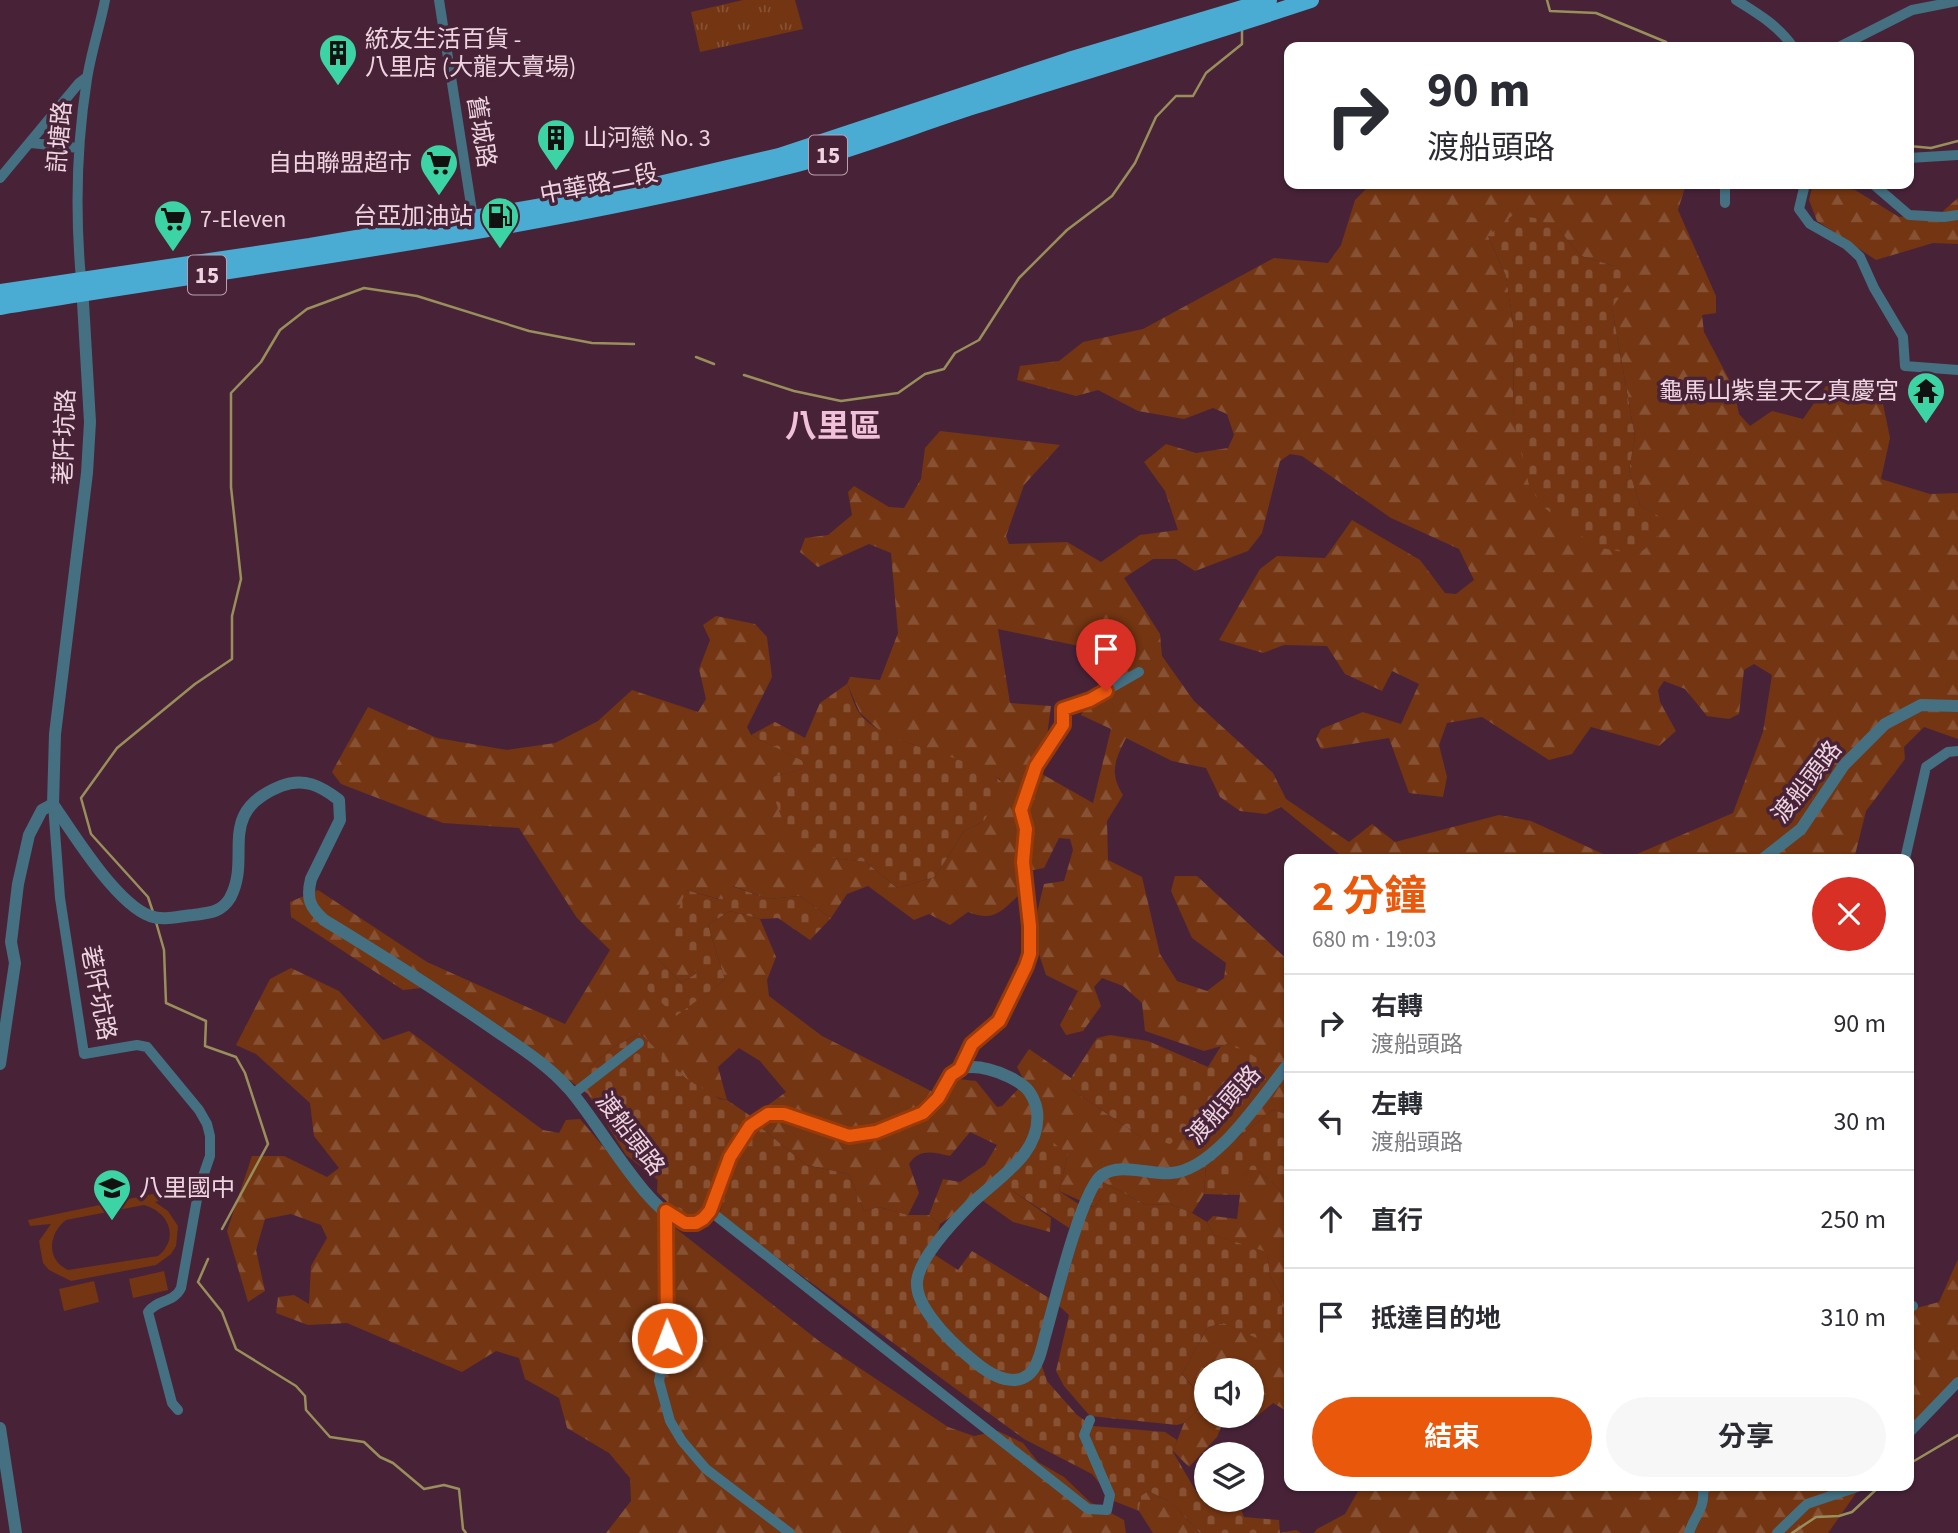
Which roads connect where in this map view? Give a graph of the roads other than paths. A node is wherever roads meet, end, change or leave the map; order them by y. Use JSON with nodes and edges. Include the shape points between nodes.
{"nodes":[{"id":1,"x":105,"y":0,"type":"edge"},
{"id":2,"x":439,"y":0,"type":"edge"},
{"id":3,"x":1269,"y":0,"type":"edge"},
{"id":4,"x":1311,"y":0,"type":"edge"},
{"id":5,"x":1736,"y":0,"type":"edge"},
{"id":6,"x":1958,"y":1,"type":"edge"},
{"id":7,"x":1790,"y":42,"type":"edge"},
{"id":8,"x":1849,"y":42,"type":"edge"},
{"id":9,"x":87,"y":76,"type":"junction"},
{"id":10,"x":31,"y":143,"type":"junction"},
{"id":11,"x":79,"y":148,"type":"junction"},
{"id":12,"x":1958,"y":155,"type":"edge"},
{"id":13,"x":1914,"y":158,"type":"edge"},
{"id":14,"x":0,"y":178,"type":"edge"},
{"id":15,"x":1725,"y":189,"type":"edge"},
{"id":16,"x":1804,"y":189,"type":"edge"},
{"id":17,"x":1879,"y":189,"type":"edge"},
{"id":18,"x":1725,"y":203,"type":"dead end"},
{"id":19,"x":1958,"y":215,"type":"edge"},
{"id":20,"x":474,"y":224,"type":"junction"},
{"id":21,"x":82,"y":286,"type":"junction"},
{"id":22,"x":0,"y":292,"type":"edge"},
{"id":23,"x":0,"y":307,"type":"edge"},
{"id":24,"x":1958,"y":370,"type":"edge"},
{"id":25,"x":1139,"y":672,"type":"dead end"},
{"id":26,"x":1958,"y":706,"type":"edge"},
{"id":27,"x":1958,"y":751,"type":"edge"},
{"id":28,"x":53,"y":804,"type":"junction"},
{"id":29,"x":1769,"y":854,"type":"edge"},
{"id":30,"x":1906,"y":854,"type":"edge"},
{"id":31,"x":639,"y":1043,"type":"dead end"},
{"id":32,"x":0,"y":1064,"type":"edge"},
{"id":33,"x":960,"y":1069,"type":"junction"},
{"id":34,"x":1284,"y":1069,"type":"edge"},
{"id":35,"x":573,"y":1094,"type":"junction"},
{"id":36,"x":666,"y":1211,"type":"junction"},
{"id":37,"x":710,"y":1211,"type":"junction"},
{"id":38,"x":1958,"y":1382,"type":"edge"},
{"id":39,"x":178,"y":1410,"type":"dead end"},
{"id":40,"x":1090,"y":1420,"type":"dead end"},
{"id":41,"x":0,"y":1427,"type":"edge"},
{"id":42,"x":1914,"y":1428,"type":"edge"},
{"id":43,"x":1703,"y":1491,"type":"edge"},
{"id":44,"x":1845,"y":1491,"type":"edge"},
{"id":45,"x":16,"y":1533,"type":"edge"},
{"id":46,"x":790,"y":1533,"type":"edge"},
{"id":47,"x":1689,"y":1533,"type":"edge"},
{"id":48,"x":1777,"y":1533,"type":"edge"}],
"edges":[{"from":1,"to":9,"type":"street","name":"訊塘路"},
{"from":2,"to":20,"type":"street","name":"舊城路"},
{"from":3,"to":20,"type":"main road","name":"中華路二段","number":"15","via":[[1069,60],[779,156]]},
{"from":4,"to":20,"type":"main road","name":"中華路二段","number":"15","via":[[784,168],[631,203]]},
{"from":5,"to":7,"type":"street","via":[[1762,15]]},
{"from":6,"to":8,"type":"street","via":[[1912,10]]},
{"from":9,"to":10,"type":"street"},
{"from":9,"to":11,"type":"street","name":"訊塘路"},
{"from":10,"to":11,"type":"street"},
{"from":10,"to":14,"type":"street"},
{"from":11,"to":21,"type":"street","name":"訊塘路","via":[[75,198]]},
{"from":12,"to":13,"type":"street"},
{"from":15,"to":18,"type":"street"},
{"from":16,"to":24,"type":"street","via":[[1799,209],[1810,224],[1860,257],[1903,337],[1905,366]]},
{"from":17,"to":19,"type":"street","via":[[1909,215]]},
{"from":20,"to":21,"type":"main road","name":"中華路二段","number":"15","via":[[313,258]]},
{"from":21,"to":22,"type":"main road","name":"中華路二段","number":"15"},
{"from":21,"to":23,"type":"main road","name":"中華路二段","number":"15"},
{"from":21,"to":28,"type":"street","name":"荖阡坑路","via":[[90,422],[55,734]]},
{"from":25,"to":33,"type":"street","via":[[1090,700],[1063,709],[1063,725],[1036,766],[1021,810],[1026,829],[1023,862],[1030,954],[999,1021],[972,1044]]},
{"from":26,"to":29,"type":"street","name":"渡船頭路","via":[[1921,705],[1885,724],[1844,765],[1801,829]]},
{"from":27,"to":30,"type":"street","via":[[1948,752],[1926,767]]},
{"from":28,"to":32,"type":"street","via":[[41,810],[29,835],[18,884],[11,942],[15,963]]},
{"from":28,"to":35,"type":"street","name":"渡船頭路","via":[[111,883],[155,917],[218,911],[237,879],[240,827],[259,797],[294,781],[325,788],[340,800],[340,820],[310,879],[312,909],[528,1053]]},
{"from":28,"to":39,"type":"street","name":"荖阡坑路","via":[[60,898],[83,1054],[147,1047],[199,1111],[210,1136],[210,1156],[199,1188],[181,1288],[176,1296],[148,1312]]},
{"from":31,"to":35,"type":"street"},
{"from":33,"to":34,"type":"street","name":"渡船頭路","via":[[999,1072],[1028,1089],[1037,1106],[1038,1124],[1033,1142],[1021,1157],[973,1202],[929,1254],[917,1282],[919,1297],[948,1339],[986,1372],[1017,1379],[1029,1375],[1039,1357],[1072,1241],[1097,1181],[1116,1169],[1172,1173],[1198,1165],[1226,1141]]},
{"from":33,"to":37,"type":"street","via":[[923,1113],[876,1132],[840,1135],[784,1114],[757,1120],[730,1157]]},
{"from":35,"to":36,"type":"street","name":"渡船頭路","via":[[635,1178]]},
{"from":36,"to":37,"type":"street","name":"渡船頭路","via":[[685,1223],[696,1223]]},
{"from":36,"to":46,"type":"street","via":[[667,1338],[659,1381],[670,1421],[706,1469]]},
{"from":37,"to":40,"type":"street","via":[[1088,1509],[1107,1510],[1110,1496],[1084,1435]]},
{"from":38,"to":42,"type":"street"},
{"from":41,"to":45,"type":"street"},
{"from":43,"to":47,"type":"street","via":[[1704,1503]]},
{"from":44,"to":48,"type":"street","via":[[1807,1504]]}]}
